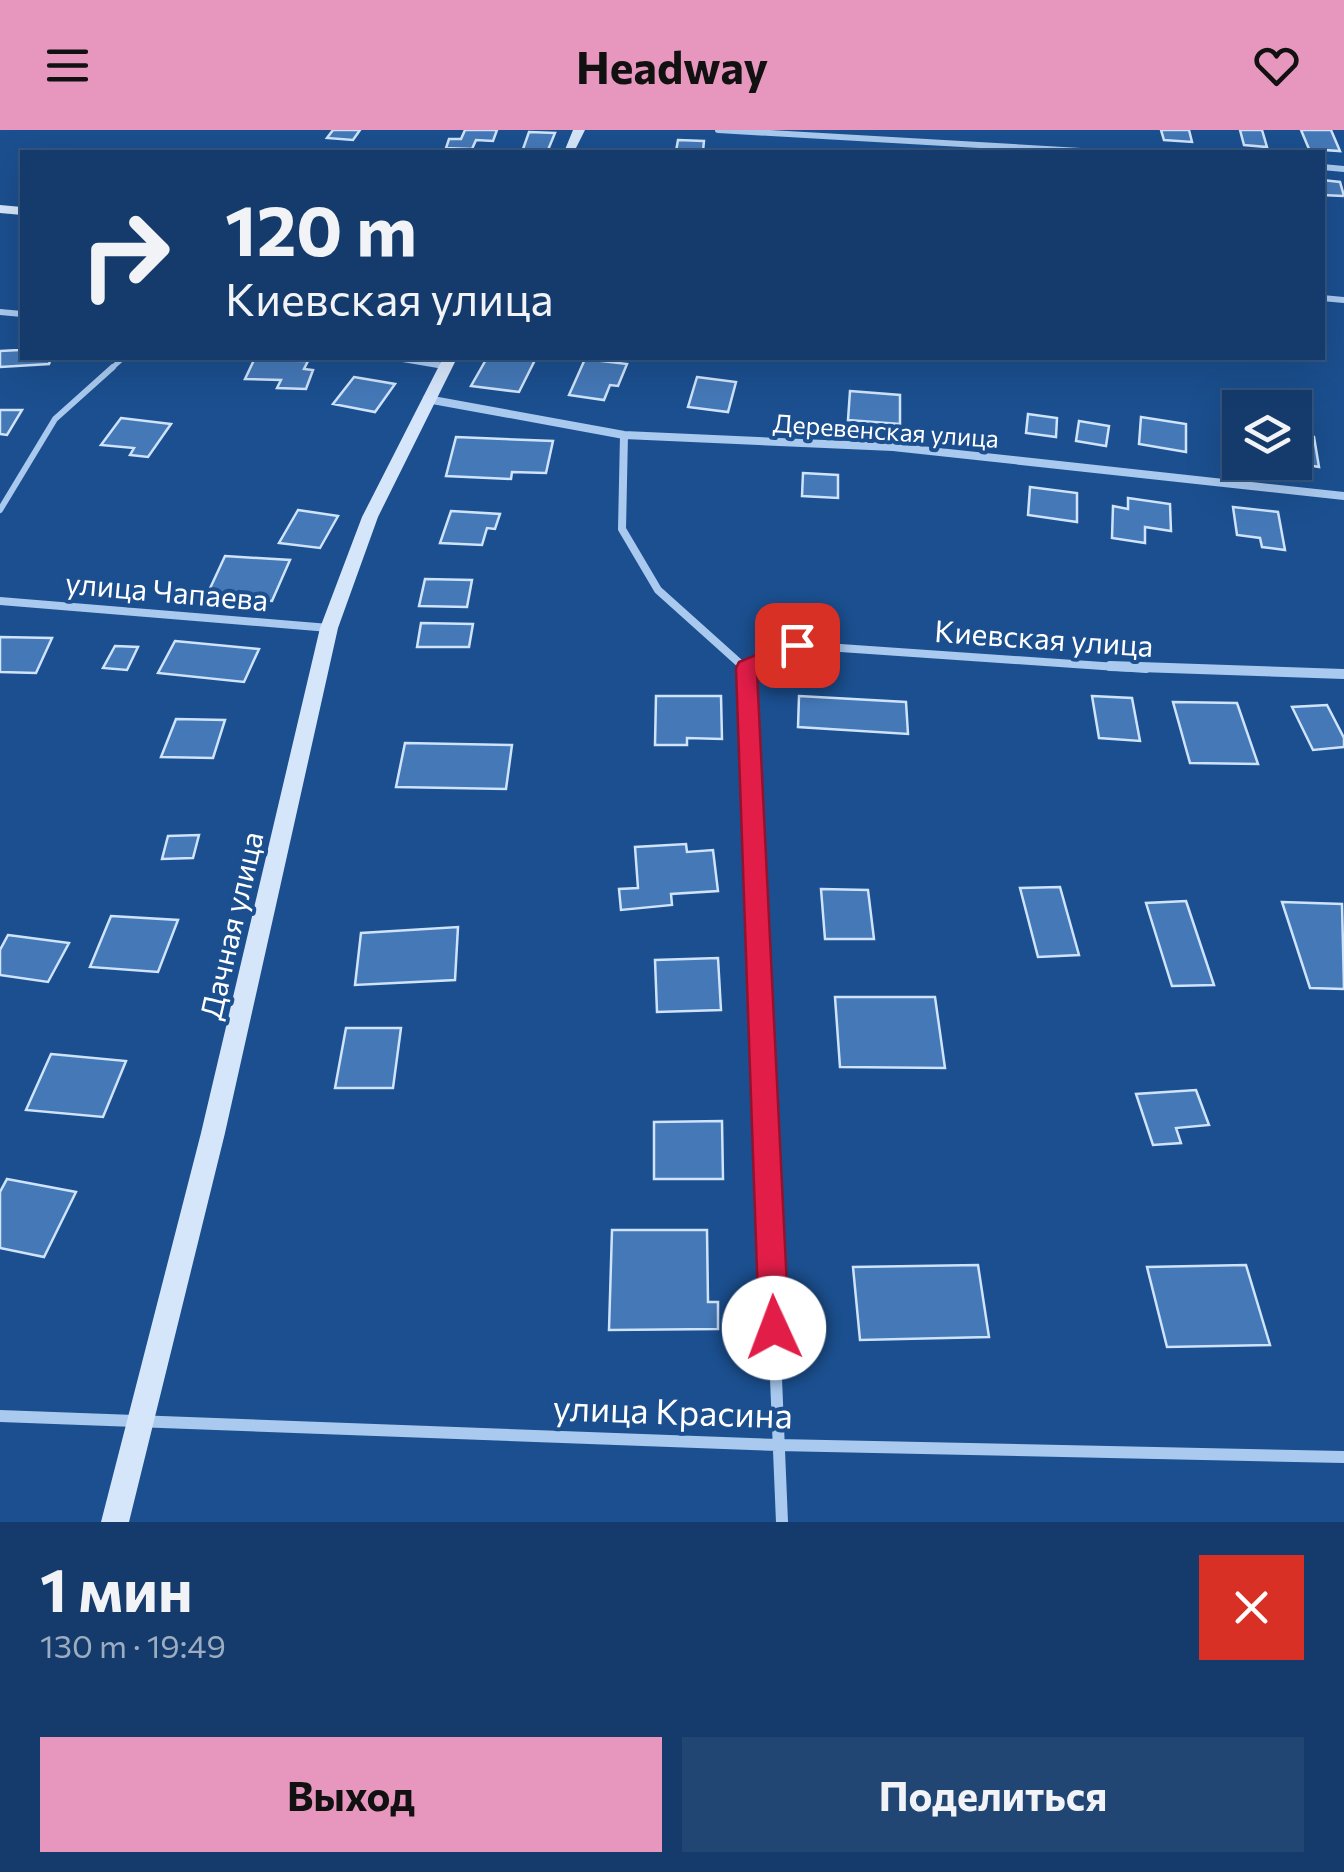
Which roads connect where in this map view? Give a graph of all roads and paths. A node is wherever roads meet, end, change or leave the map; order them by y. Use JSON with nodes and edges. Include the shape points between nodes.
{"nodes":[{"id":1,"x":718,"y":130,"type":"edge"},
{"id":2,"x":1063,"y":150,"type":"edge"},
{"id":3,"x":121,"y":360,"type":"edge"},
{"id":4,"x":422,"y":360,"type":"edge"},
{"id":5,"x":447,"y":362,"type":"edge"},
{"id":6,"x":427,"y":400,"type":"junction"},
{"id":7,"x":624,"y":435,"type":"junction"},
{"id":8,"x":1344,"y":496,"type":"edge"},
{"id":9,"x":0,"y":510,"type":"edge"},
{"id":10,"x":0,"y":601,"type":"edge"},
{"id":11,"x":329,"y":628,"type":"junction"},
{"id":12,"x":746,"y":668,"type":"junction"},
{"id":13,"x":1344,"y":674,"type":"edge"},
{"id":14,"x":0,"y":1416,"type":"edge"},
{"id":15,"x":142,"y":1418,"type":"junction"},
{"id":16,"x":778,"y":1445,"type":"junction"},
{"id":17,"x":1344,"y":1458,"type":"edge"},
{"id":18,"x":115,"y":1522,"type":"edge"},
{"id":19,"x":782,"y":1522,"type":"edge"}],
"edges":[{"from":1,"to":2,"type":"street"},
{"from":3,"to":9,"type":"lane","via":[[56,419]]},
{"from":4,"to":5,"type":"street"},
{"from":5,"to":6,"type":"street","name":"Дачная улица"},
{"from":6,"to":7,"type":"street","name":"Деревенская улица"},
{"from":6,"to":11,"type":"street","name":"Дачная улица","via":[[370,517]]},
{"from":7,"to":8,"type":"street","name":"Деревенская улица","via":[[893,447]]},
{"from":7,"to":12,"type":"street","via":[[622,529],[658,590]]},
{"from":10,"to":11,"type":"street","name":"улица Чапаева"},
{"from":11,"to":15,"type":"street","name":"Дачная улица"},
{"from":12,"to":13,"type":"street","name":"Киевская улица","via":[[797,645],[1146,669]]},
{"from":12,"to":16,"type":"street"},
{"from":14,"to":15,"type":"street","name":"улица Красина"},
{"from":15,"to":16,"type":"street","name":"улица Красина"},
{"from":15,"to":18,"type":"street","name":"Дачная улица"},
{"from":16,"to":17,"type":"street","name":"улица Красина"},
{"from":16,"to":19,"type":"street"}]}
